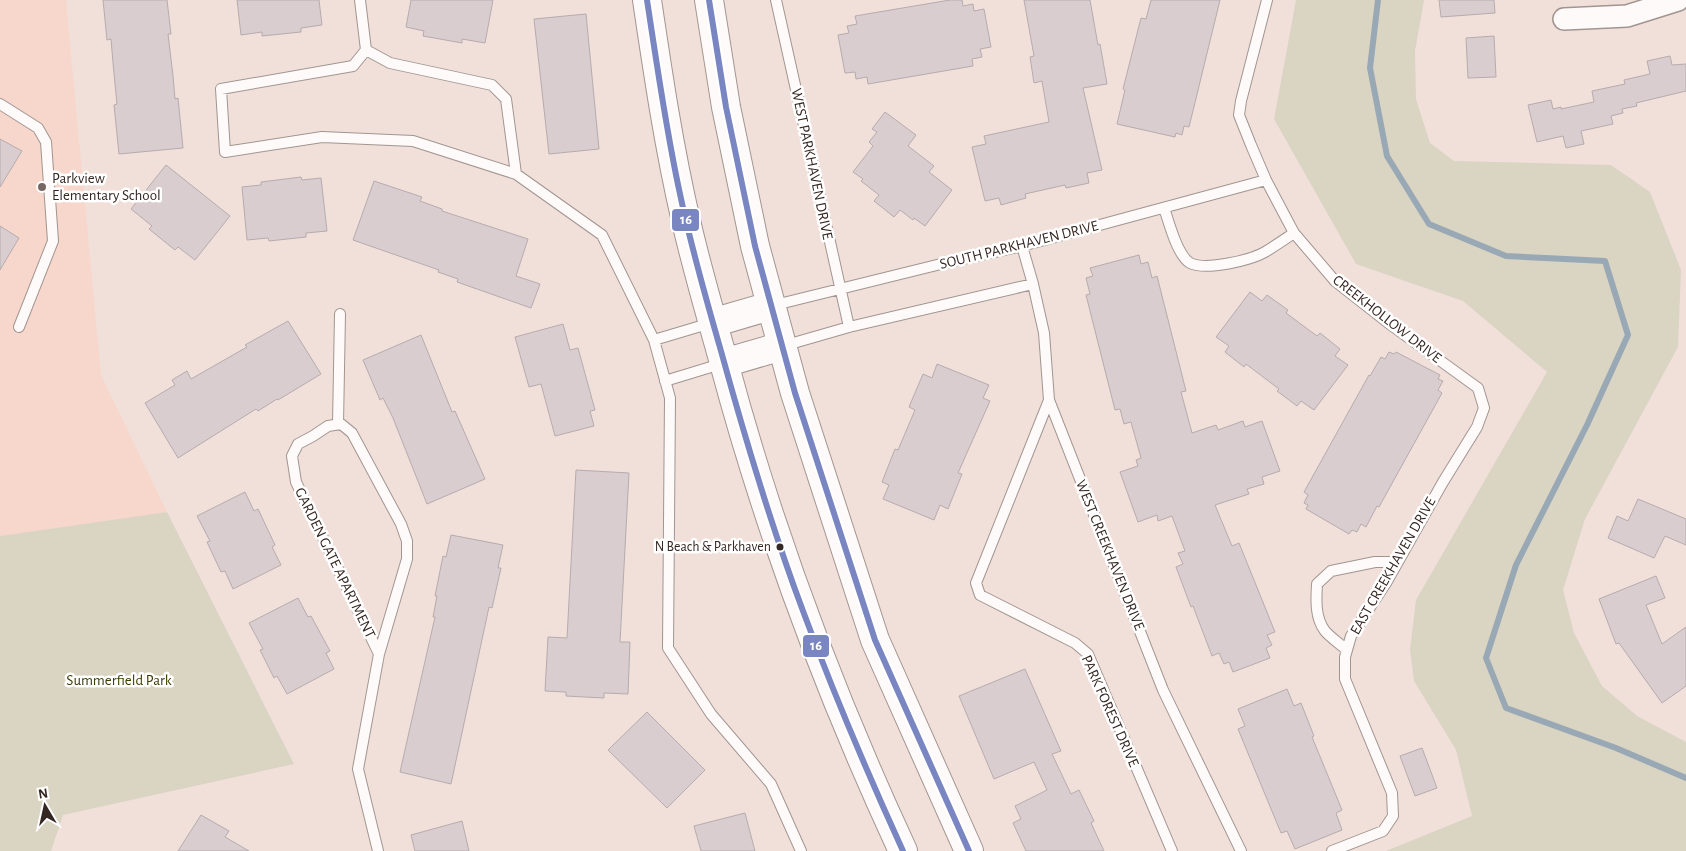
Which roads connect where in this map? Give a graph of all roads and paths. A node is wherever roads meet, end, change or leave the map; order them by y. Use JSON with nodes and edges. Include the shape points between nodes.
{"nodes":[{"id":1,"x":360,"y":0,"type":"edge"},
{"id":2,"x":647,"y":0,"type":"edge"},
{"id":3,"x":709,"y":0,"type":"edge"},
{"id":4,"x":776,"y":0,"type":"edge"},
{"id":5,"x":1267,"y":0,"type":"edge"},
{"id":6,"x":1678,"y":0,"type":"edge"},
{"id":7,"x":1564,"y":19,"type":"dead end"},
{"id":8,"x":366,"y":50,"type":"junction"},
{"id":9,"x":0,"y":104,"type":"edge"},
{"id":10,"x":516,"y":174,"type":"junction"},
{"id":11,"x":1266,"y":180,"type":"junction"},
{"id":12,"x":1164,"y":208,"type":"junction"},
{"id":13,"x":1294,"y":233,"type":"junction"},
{"id":14,"x":1022,"y":246,"type":"junction"},
{"id":15,"x":1033,"y":284,"type":"junction"},
{"id":16,"x":839,"y":289,"type":"junction"},
{"id":17,"x":770,"y":306,"type":"junction"},
{"id":18,"x":340,"y":314,"type":"dead end"},
{"id":19,"x":712,"y":322,"type":"junction"},
{"id":20,"x":18,"y":327,"type":"dead end"},
{"id":21,"x":849,"y":327,"type":"junction"},
{"id":22,"x":654,"y":340,"type":"junction"},
{"id":23,"x":782,"y":346,"type":"junction"},
{"id":24,"x":724,"y":363,"type":"junction"},
{"id":25,"x":665,"y":381,"type":"junction"},
{"id":26,"x":1049,"y":400,"type":"junction"},
{"id":27,"x":1484,"y":408,"type":"joint"},
{"id":28,"x":338,"y":424,"type":"junction"},
{"id":29,"x":1398,"y":562,"type":"junction"},
{"id":30,"x":1347,"y":650,"type":"junction"},
{"id":31,"x":379,"y":654,"type":"junction"},
{"id":32,"x":378,"y":851,"type":"edge"},
{"id":33,"x":800,"y":851,"type":"edge"},
{"id":34,"x":903,"y":851,"type":"edge"},
{"id":35,"x":969,"y":851,"type":"edge"},
{"id":36,"x":1172,"y":851,"type":"edge"},
{"id":37,"x":1241,"y":851,"type":"edge"},
{"id":38,"x":1332,"y":851,"type":"edge"}],
"edges":[{"from":1,"to":8,"type":"lane"},
{"from":2,"to":19,"type":"main road","via":[[684,211]]},
{"from":3,"to":17,"type":"main road","via":[[726,107]]},
{"from":4,"to":16,"type":"lane","name":"WEST PARKHAVEN DRIVE"},
{"from":5,"to":11,"type":"lane","name":"CREEKHOLLOW DRIVE","via":[[1239,115]]},
{"from":6,"to":7,"type":"street","via":[[1627,16]]},
{"from":8,"to":10,"type":"lane","via":[[390,63],[492,85],[506,99]]},
{"from":8,"to":10,"type":"lane","via":[[353,66],[221,89],[225,152],[322,137],[413,141]]},
{"from":9,"to":20,"type":"lane","via":[[38,128],[46,142],[54,242]]},
{"from":10,"to":22,"type":"lane","via":[[602,235]]},
{"from":11,"to":12,"type":"lane","name":"SOUTH PARKHAVEN DRIVE"},
{"from":11,"to":13,"type":"lane","name":"CREEKHOLLOW DRIVE"},
{"from":12,"to":13,"type":"lane","via":[[1180,251],[1190,263],[1208,266],[1229,264],[1264,252]]},
{"from":12,"to":14,"type":"lane","name":"SOUTH PARKHAVEN DRIVE"},
{"from":13,"to":27,"type":"lane","name":"CREEKHOLLOW DRIVE","via":[[1335,281],[1478,388]]},
{"from":14,"to":15,"type":"lane","name":"WEST CREEKHAVEN DRIVE"},
{"from":14,"to":16,"type":"lane","name":"SOUTH PARKHAVEN DRIVE"},
{"from":15,"to":21,"type":"lane"},
{"from":15,"to":26,"type":"lane","name":"WEST CREEKHAVEN DRIVE","via":[[1044,333]]},
{"from":16,"to":17,"type":"lane","name":"SOUTH PARKHAVEN DRIVE"},
{"from":16,"to":21,"type":"lane","name":"WEST PARKHAVEN DRIVE"},
{"from":17,"to":19,"type":"main road"},
{"from":17,"to":23,"type":"main road"},
{"from":18,"to":28,"type":"lane"},
{"from":19,"to":22,"type":"lane"},
{"from":19,"to":24,"type":"main road"},
{"from":21,"to":23,"type":"lane"},
{"from":22,"to":25,"type":"lane"},
{"from":23,"to":24,"type":"main road"},
{"from":23,"to":35,"type":"main road","via":[[875,640]]},
{"from":24,"to":25,"type":"lane"},
{"from":24,"to":34,"type":"main road","via":[[786,566],[827,677]]},
{"from":25,"to":33,"type":"lane","via":[[670,398],[668,648],[711,714],[771,784]]},
{"from":26,"to":36,"type":"lane","name":"PARK FOREST DRIVE","via":[[976,583],[980,595],[1075,643],[1088,654]]},
{"from":26,"to":37,"type":"lane","name":"WEST CREEKHAVEN DRIVE","via":[[1163,690]]},
{"from":27,"to":29,"type":"lane","name":"EAST CREEKHAVEN DRIVE","via":[[1477,427]]},
{"from":28,"to":31,"type":"lane","name":"GARDEN GATE APARTMENT","via":[[352,433],[408,541],[407,560]]},
{"from":28,"to":31,"type":"lane","name":"GARDEN GATE APARTMENT","via":[[328,426],[298,444],[292,456],[296,482]]},
{"from":29,"to":30,"type":"lane","name":"EAST CREEKHAVEN DRIVE","via":[[1351,636]]},
{"from":29,"to":30,"type":"lane","via":[[1375,562],[1331,571],[1318,584],[1316,602],[1320,621],[1326,632]]},
{"from":30,"to":38,"type":"lane","name":"EAST CREEKHAVEN DRIVE","via":[[1345,679],[1392,793],[1393,816],[1382,831]]},
{"from":31,"to":32,"type":"lane","name":"GARDEN GATE APARTMENT","via":[[358,769]]}]}
